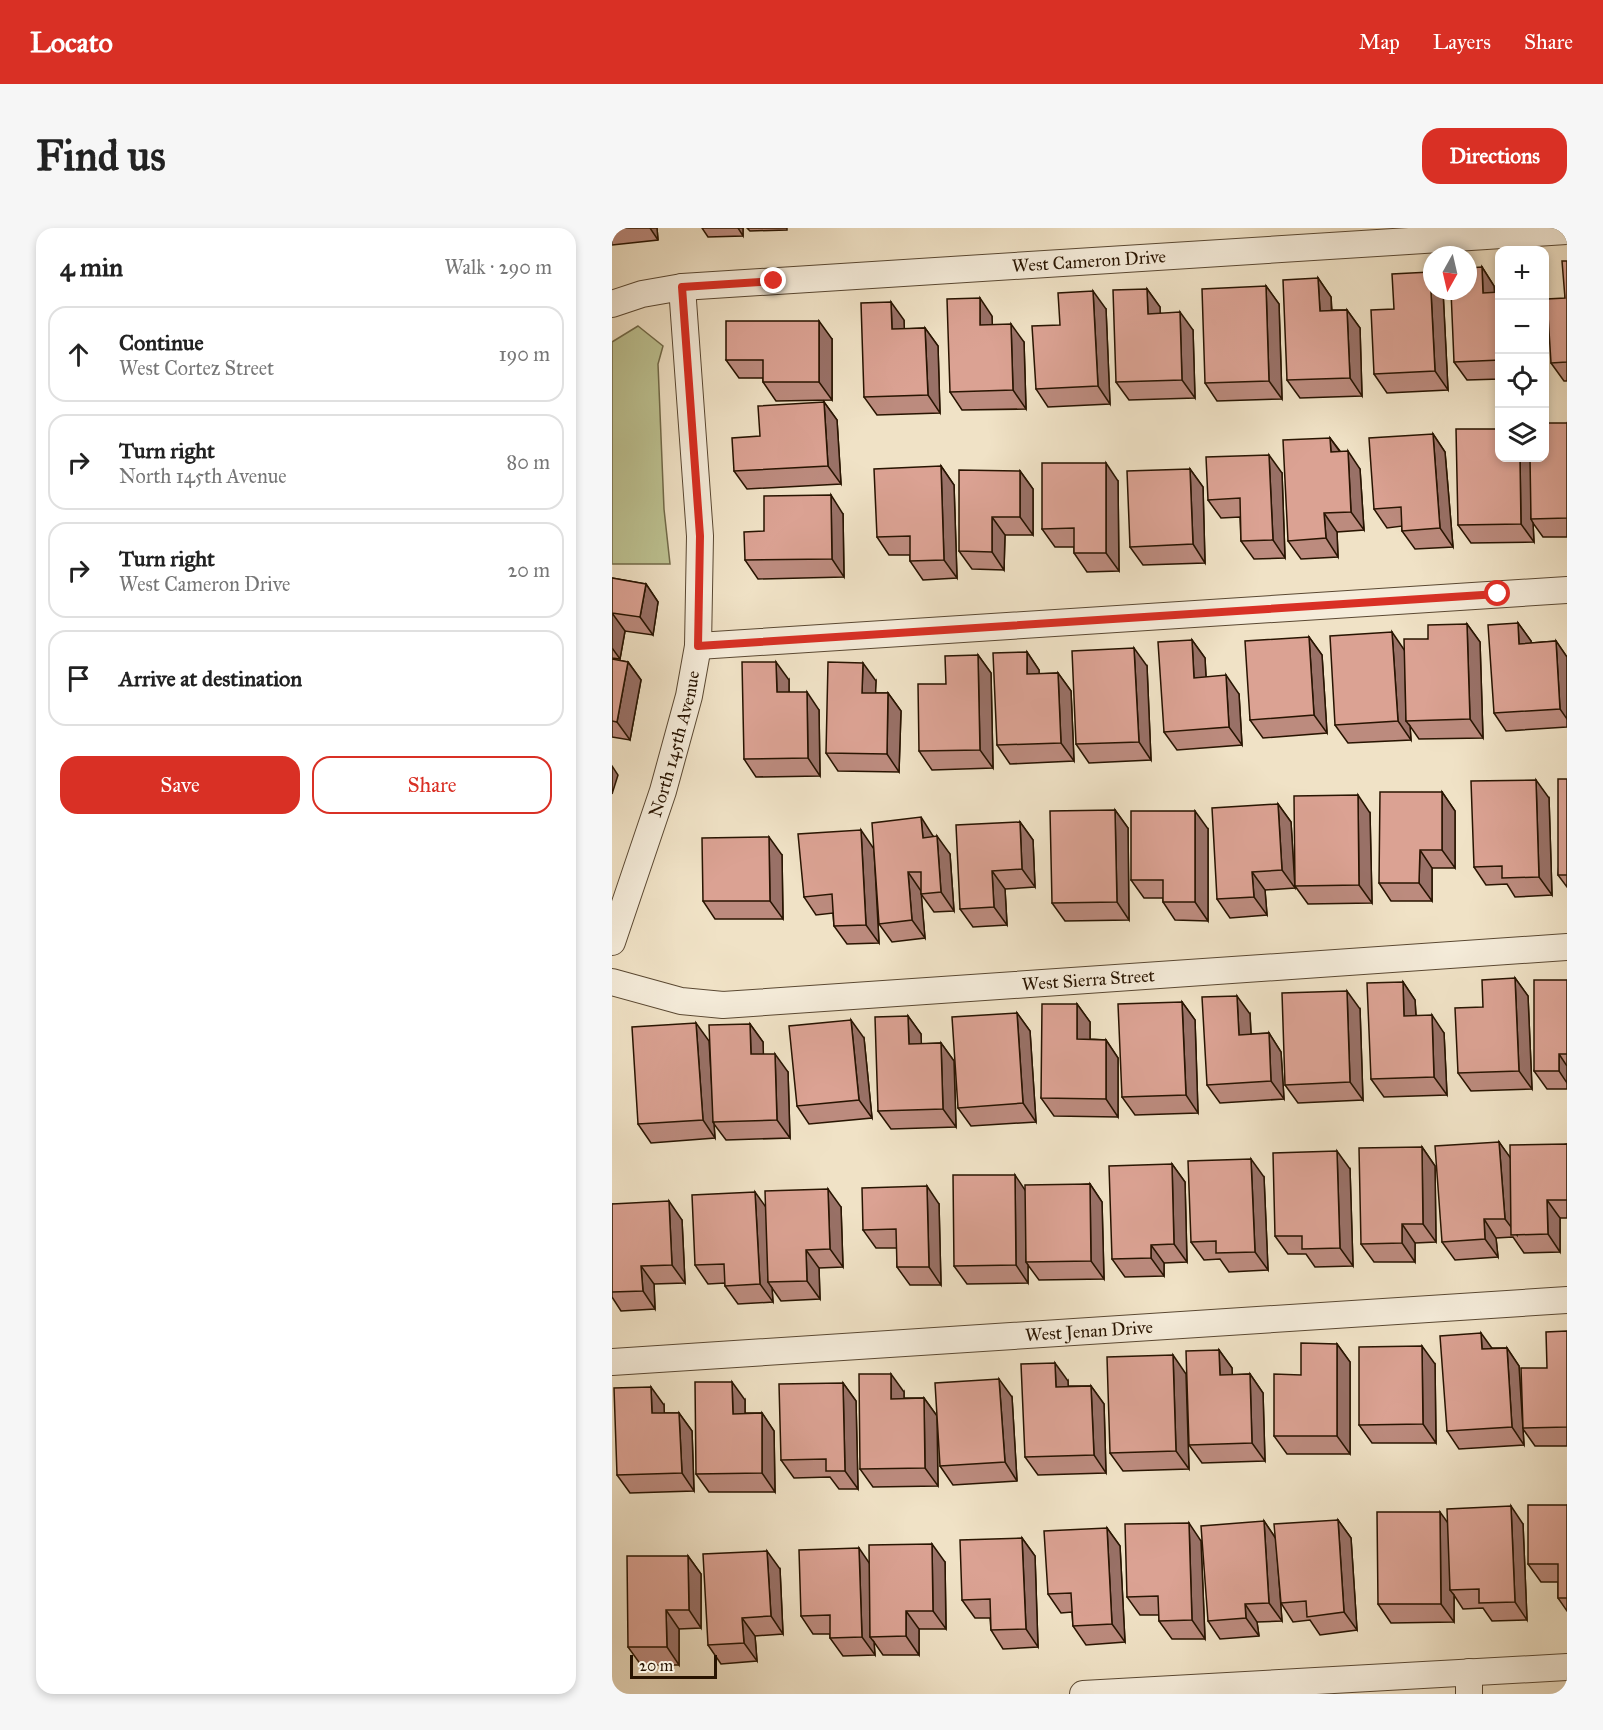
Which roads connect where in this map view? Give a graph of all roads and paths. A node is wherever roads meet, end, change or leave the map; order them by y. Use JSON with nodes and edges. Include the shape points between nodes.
{"nodes":[{"id":1,"x":1532,"y":231,"type":"edge"},
{"id":2,"x":1567,"y":231,"type":"edge"},
{"id":3,"x":682,"y":287,"type":"junction"},
{"id":4,"x":612,"y":304,"type":"edge"},
{"id":5,"x":1567,"y":590,"type":"edge"},
{"id":6,"x":698,"y":646,"type":"junction"},
{"id":7,"x":612,"y":942,"type":"edge"},
{"id":8,"x":1567,"y":947,"type":"edge"},
{"id":9,"x":612,"y":982,"type":"edge"},
{"id":10,"x":1567,"y":1300,"type":"edge"},
{"id":11,"x":612,"y":1362,"type":"edge"},
{"id":12,"x":1567,"y":1668,"type":"edge"},
{"id":13,"x":1469,"y":1683,"type":"edge"},
{"id":14,"x":1083,"y":1694,"type":"edge"}],
"edges":[{"from":1,"to":2,"type":"street","name":"West Cameron Drive"},
{"from":1,"to":3,"type":"street","name":"West Cameron Drive"},
{"from":3,"to":4,"type":"street","name":"West Cameron Drive"},
{"from":3,"to":6,"type":"street","name":"North 145th Avenue","via":[[700,536]]},
{"from":5,"to":6,"type":"street"},
{"from":6,"to":7,"type":"street","name":"North 145th Avenue","via":[[663,791]]},
{"from":8,"to":9,"type":"street","name":"West Sierra Street","via":[[723,1005],[681,1000]]},
{"from":10,"to":11,"type":"street","name":"West Jenan Drive"},
{"from":12,"to":13,"type":"street"},
{"from":13,"to":14,"type":"street"}]}
